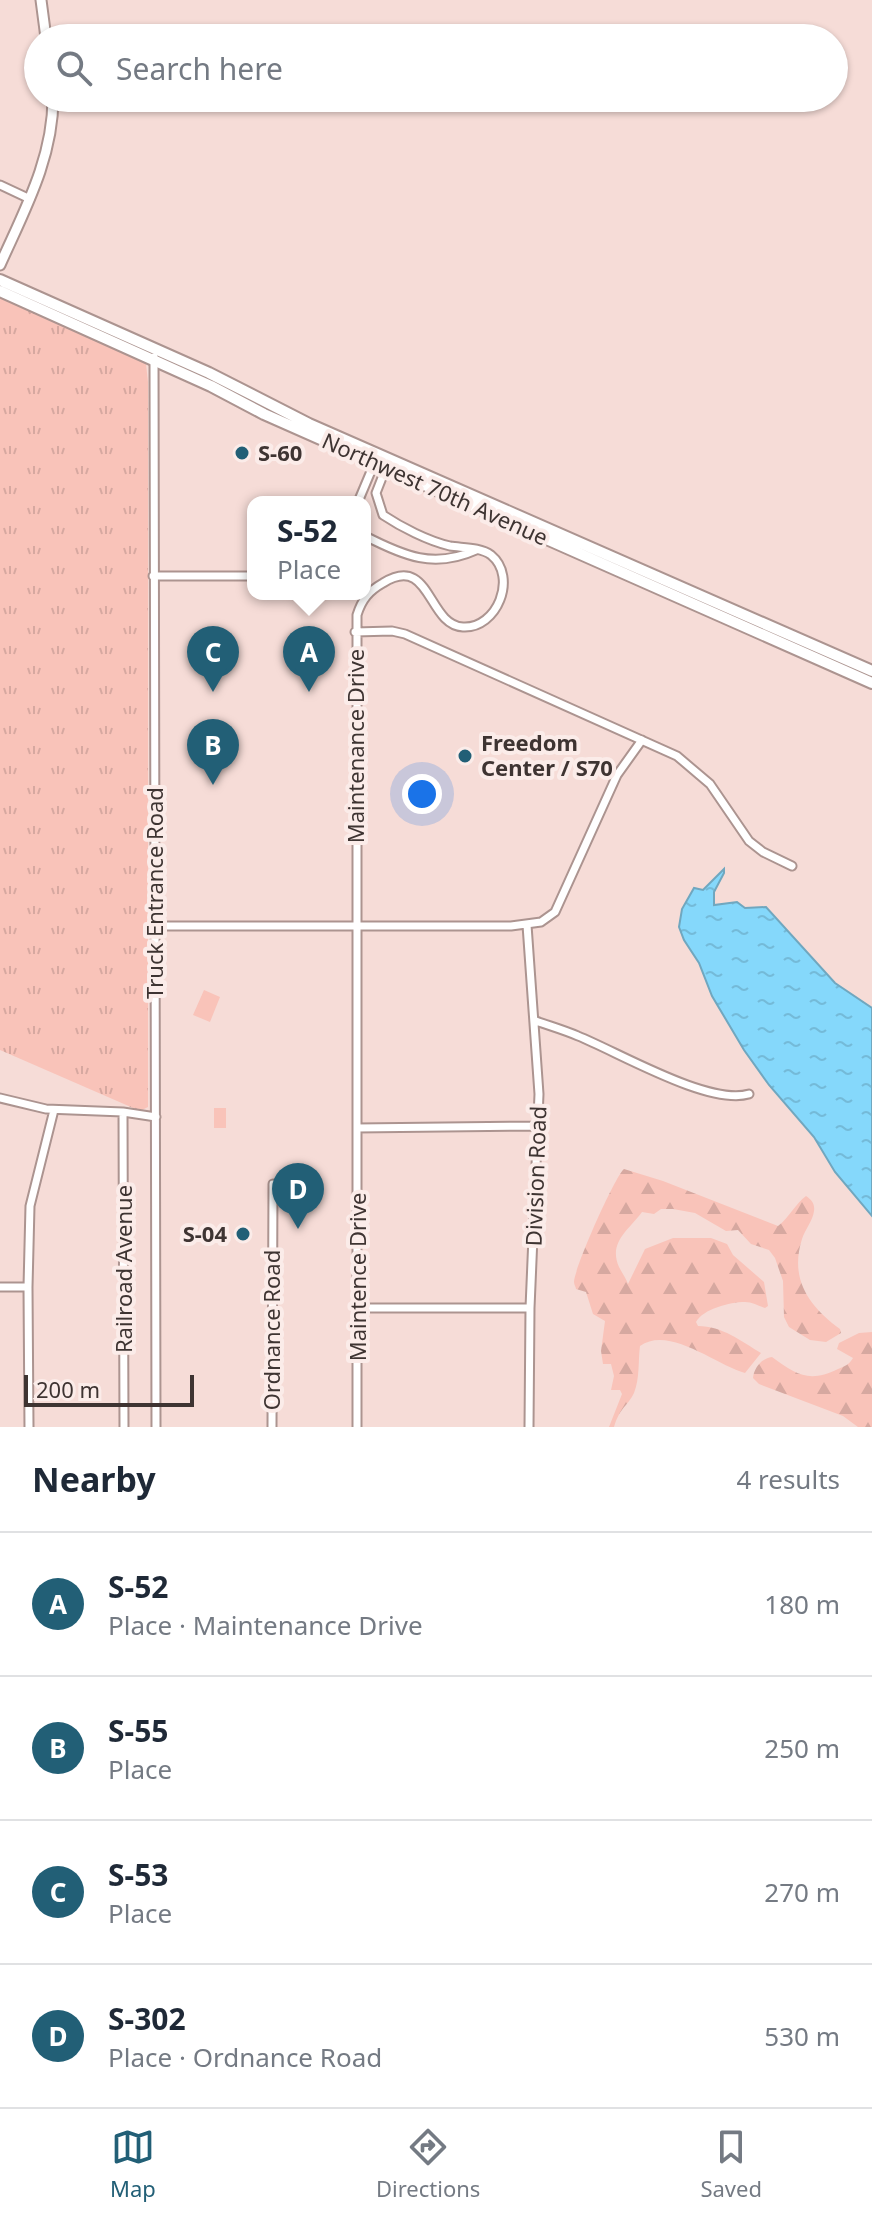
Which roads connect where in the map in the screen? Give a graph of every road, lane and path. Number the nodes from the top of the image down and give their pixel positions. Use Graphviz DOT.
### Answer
graph roads {
  1 [pos="41,0"];
  2 [pos="44,24"];
  3 [pos="52,112"];
  4 [pos="0,185"];
  5 [pos="30,199"];
  6 [pos="0,265"];
  7 [pos="0,280"];
  8 [pos="0,291"];
  9 [pos="155,355"];
  10 [pos="374,464"];
  11 [pos="387,464"];
  12 [pos="361,496"];
  13 [pos="371,539"];
  14 [pos="476,550"];
  15 [pos="153,576"];
  16 [pos="247,576"];
  17 [pos="371,591"];
  18 [pos="363,600"];
  19 [pos="355,632"];
  20 [pos="872,671"];
  21 [pos="872,683"];
  22 [pos="642,740"];
  23 [pos="792,866"];
  24 [pos="527,925"];
  25 [pos="155,926"];
  26 [pos="357,926"];
  27 [pos="536,1021"];
  28 [pos="749,1094"];
  29 [pos="0,1098"];
  30 [pos="54,1110"];
  31 [pos="123,1112"];
  32 [pos="156,1117"];
  33 [pos="536,1126"];
  34 [pos="357,1128"];
  35 [pos="273,1184"];
  36 [pos="0,1287"];
  37 [pos="28,1287"];
  38 [pos="358,1308"];
  39 [pos="530,1308"];
  40 [pos="29,1427"];
  41 [pos="124,1427"];
  42 [pos="156,1427"];
  43 [pos="272,1427"];
  44 [pos="357,1427"];
  45 [pos="529,1427"];
  1 -- 2 [label="street"];
  3 -- 5 [label="street"];
  4 -- 5 [label="street"];
  5 -- 6 [label="street"];
  7 -- 9 [label="main road, Northwest 70th Avenue"];
  8 -- 9 [label="main road, Northwest 70th Avenue"];
  9 -- 10 [label="main road, Northwest 70th Avenue"];
  9 -- 11 [label="main road, Northwest 70th Avenue"];
  9 -- 15 [label="street, Truck Entrance Road"];
  10 -- 11 [label="main road, Northwest 70th Avenue"];
  10 -- 12 [label="street"];
  11 -- 14 [label="street"];
  11 -- 20 [label="main road, Northwest 70th Avenue"];
  11 -- 21 [label="main road, Northwest 70th Avenue"];
  13 -- 14 [label="street"];
  14 -- 17 [label="street, Maintenance Drive"];
  15 -- 16 [label="street"];
  15 -- 25 [label="street, Truck Entrance Road"];
  18 -- 19 [label="street, Maintenance Drive"];
  19 -- 22 [label="street"];
  19 -- 26 [label="street, Maintenance Drive"];
  22 -- 23 [label="street"];
  22 -- 24 [label="street"];
  24 -- 26 [label="street"];
  24 -- 27 [label="street, Division Road"];
  25 -- 26 [label="street"];
  25 -- 32 [label="street, Truck Entrance Road"];
  26 -- 34 [label="street, Maintenance Drive"];
  27 -- 28 [label="street"];
  27 -- 33 [label="street, Division Road"];
  29 -- 30 [label="street"];
  30 -- 31 [label="street"];
  30 -- 37 [label="street"];
  31 -- 32 [label="street"];
  31 -- 41 [label="street, Railroad Avenue"];
  32 -- 42 [label="street, Truck Entrance Road"];
  33 -- 34 [label="street"];
  33 -- 39 [label="street, Division Road"];
  34 -- 38 [label="street, Maintence Drive"];
  35 -- 43 [label="street, Ordnance Road"];
  36 -- 37 [label="street"];
  37 -- 40 [label="street"];
  38 -- 39 [label="street"];
  38 -- 44 [label="street, Maintence Drive"];
  39 -- 45 [label="street, Division Road"];
}
